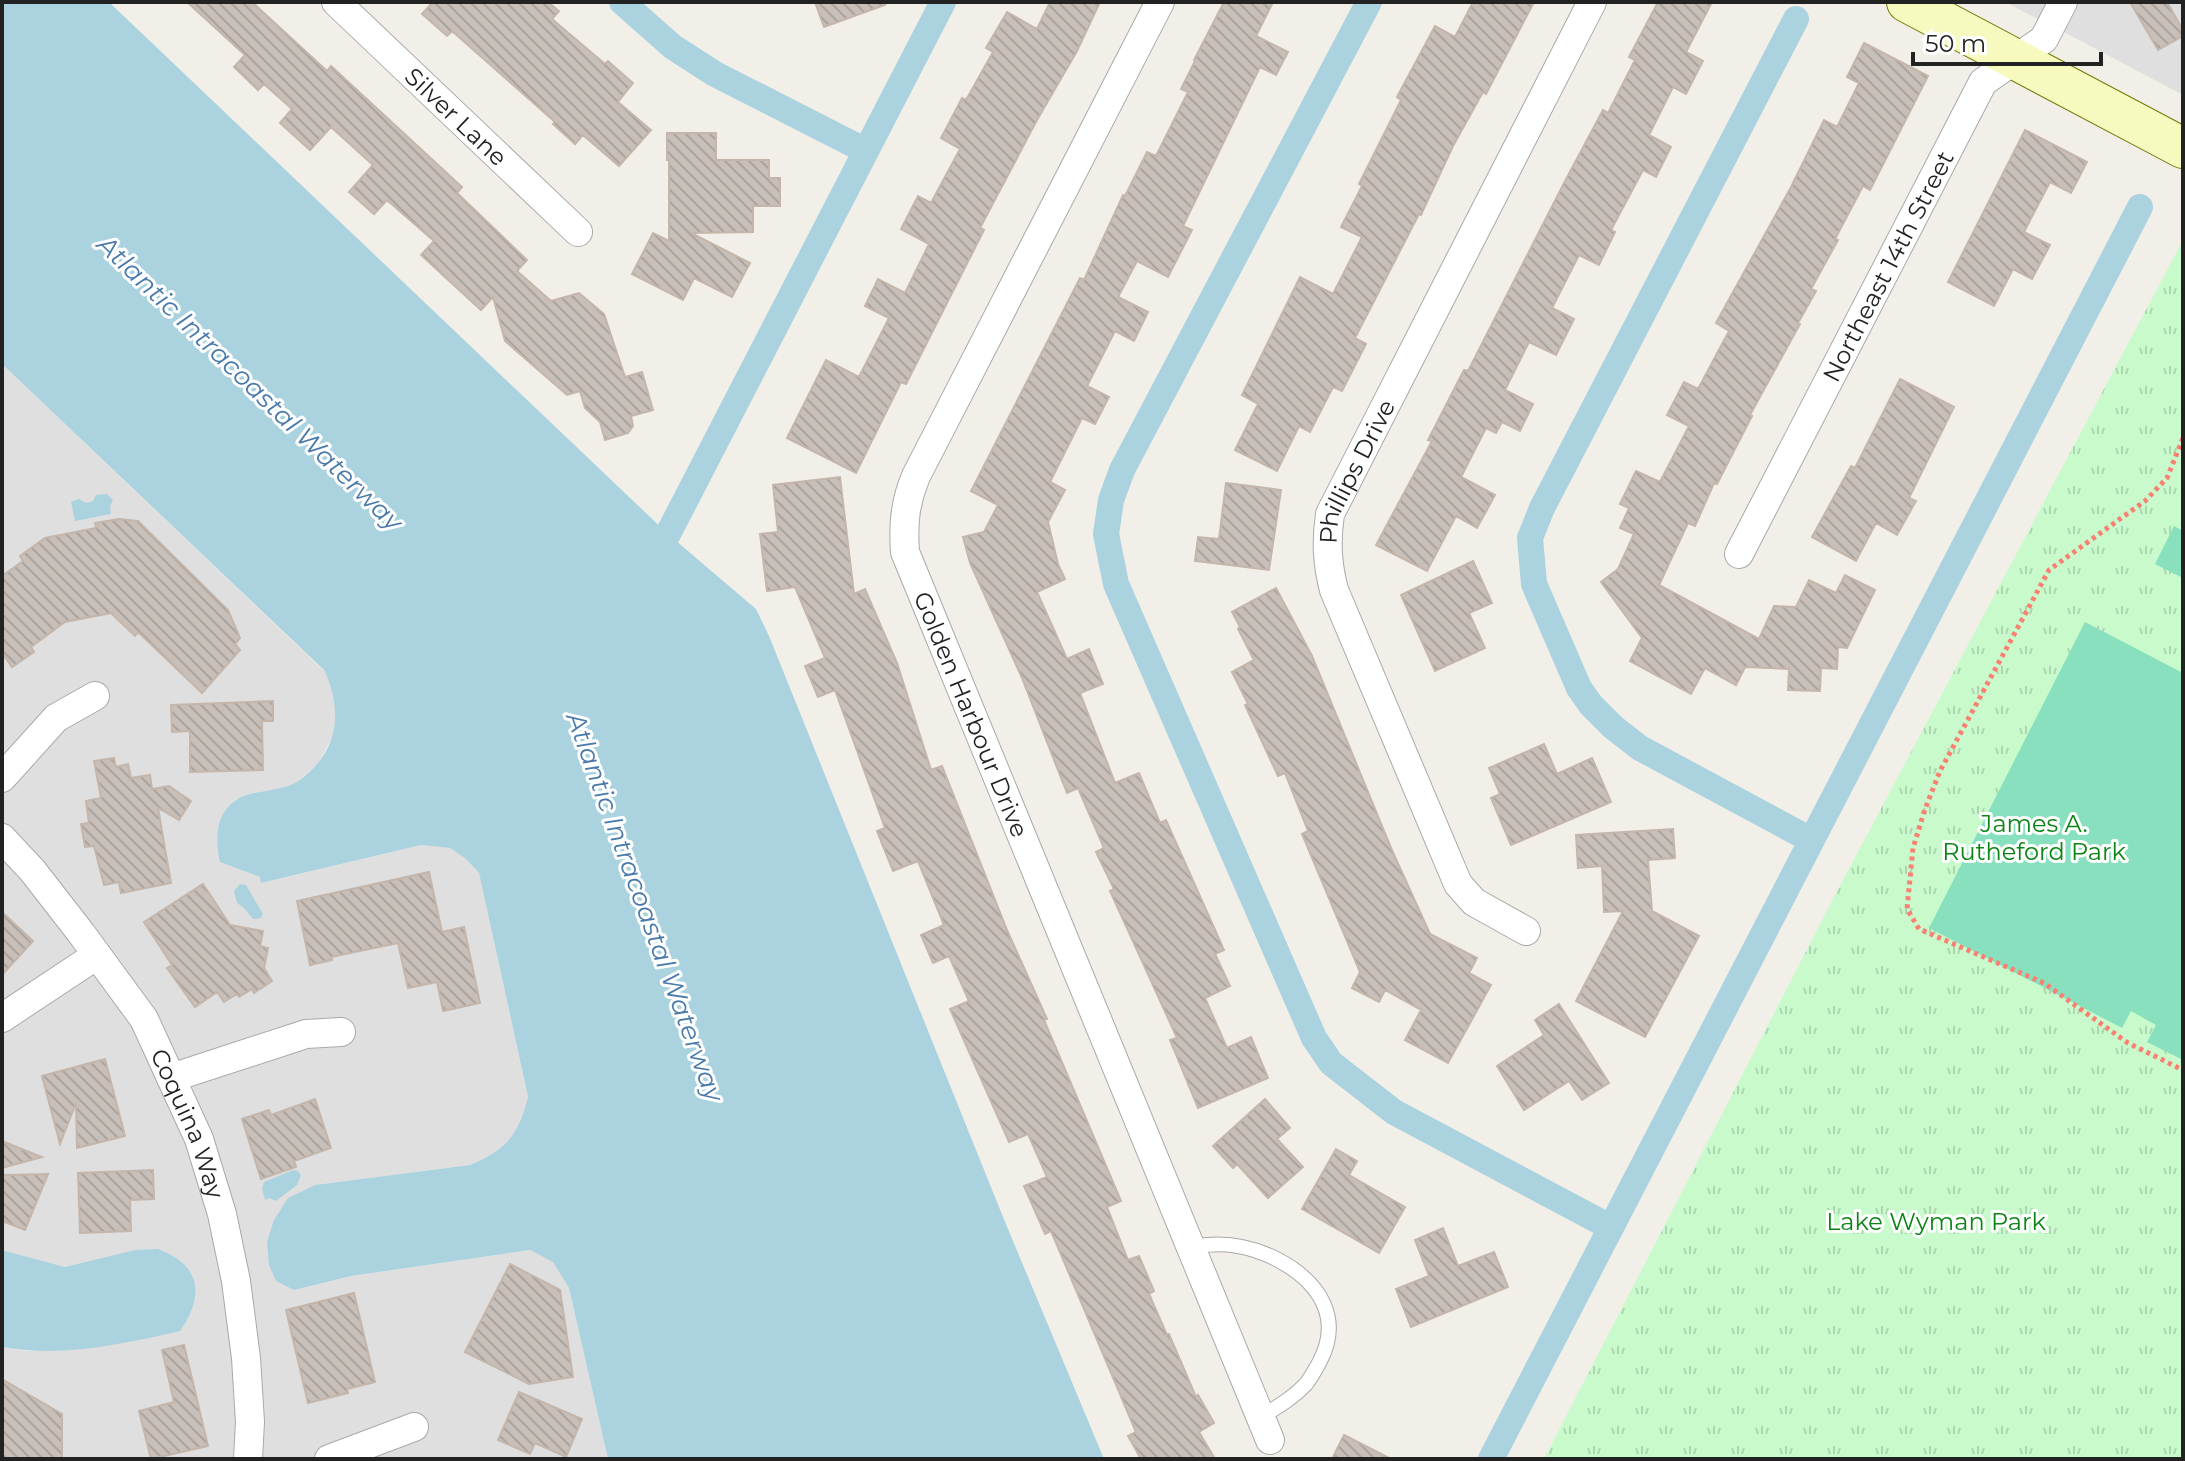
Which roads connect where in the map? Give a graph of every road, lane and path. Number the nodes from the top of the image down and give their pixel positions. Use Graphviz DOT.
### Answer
graph roads {
  1 [pos="336,2"];
  2 [pos="1160,2"];
  3 [pos="1592,2"];
  4 [pos="1907,2"];
  5 [pos="2063,2"];
  6 [pos="2015,59"];
  7 [pos="2183,148"];
  8 [pos="578,232"];
  9 [pos="2183,438"];
  10 [pos="2182,446"];
  11 [pos="1739,554"];
  12 [pos="95,696"];
  13 [pos="2,778"];
  14 [pos="2,838"];
  15 [pos="1526,931"];
  16 [pos="97,955"];
  17 [pos="2,1018"];
  18 [pos="341,1032"];
  19 [pos="2183,1070"];
  20 [pos="171,1078"];
  21 [pos="1191,1247"];
  22 [pos="414,1427"];
  23 [pos="1266,1428"];
  24 [pos="248,1459"];
  25 [pos="329,1459"];
  1 -- 8 [label="street, Silver Lane"];
  2 -- 21 [label="street, Golden Harbour Drive"];
  3 -- 15 [label="street, Phillips Drive"];
  4 -- 6 [label="street"];
  5 -- 6 [label="street, Northeast 14th Street"];
  6 -- 7 [label="street"];
  6 -- 11 [label="street, Northeast 14th Street"];
  9 -- 10 [label="path"];
  10 -- 19 [label="path"];
  12 -- 13 [label="street"];
  14 -- 16 [label="street, Coquina Way"];
  16 -- 17 [label="street"];
  16 -- 20 [label="street, Coquina Way"];
  18 -- 20 [label="street"];
  20 -- 24 [label="street, Coquina Way"];
  21 -- 23 [label="street, Golden Harbour Drive"];
  21 -- 23 [label="lane"];
  22 -- 25 [label="street"];
}
